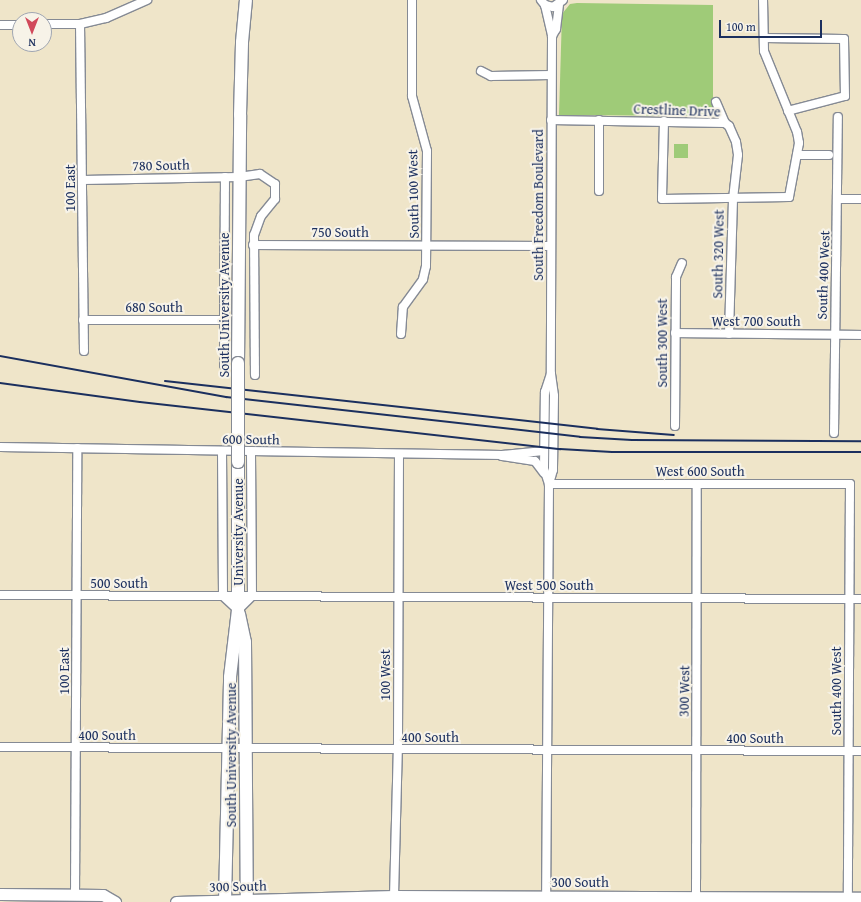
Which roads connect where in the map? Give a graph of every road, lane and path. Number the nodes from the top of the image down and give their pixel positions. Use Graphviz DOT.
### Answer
graph roads {
  1 [pos="147,0"];
  2 [pos="246,0"];
  3 [pos="412,0"];
  4 [pos="532,0"];
  5 [pos="763,0"];
  6 [pos="543,2"];
  7 [pos="563,2"];
  8 [pos="52,24"];
  9 [pos="80,24"];
  10 [pos="0,25"];
  11 [pos="12,25"];
  12 [pos="552,36"];
  13 [pos="764,38"];
  14 [pos="481,71"];
  15 [pos="552,75"];
  16 [pos="716,102"];
  17 [pos="788,111"];
  18 [pos="838,117"];
  19 [pos="551,120"];
  20 [pos="599,120"];
  21 [pos="664,121"];
  22 [pos="725,123"];
  23 [pos="797,155"];
  24 [pos="829,155"];
  25 [pos="225,177"];
  26 [pos="239,177"];
  27 [pos="83,180"];
  28 [pos="599,191"];
  29 [pos="733,199"];
  30 [pos="838,199"];
  31 [pos="861,199"];
  32 [pos="253,245"];
  33 [pos="427,246"];
  34 [pos="551,246"];
  35 [pos="682,263"];
  36 [pos="83,320"];
  37 [pos="224,320"];
  38 [pos="675,333"];
  39 [pos="401,334"];
  40 [pos="730,334"];
  41 [pos="834,334"];
  42 [pos="861,335"];
  43 [pos="84,351"];
  44 [pos="224,365"];
  45 [pos="551,374"];
  46 [pos="255,375"];
  47 [pos="675,426"];
  48 [pos="834,433"];
  49 [pos="0,447"];
  50 [pos="77,448"];
  51 [pos="222,451"];
  52 [pos="544,451"];
  53 [pos="251,452"];
  54 [pos="399,454"];
  55 [pos="502,455"];
  56 [pos="544,473"];
  57 [pos="549,484"];
  58 [pos="697,484"];
  59 [pos="850,484"];
  60 [pos="0,595"];
  61 [pos="77,596"];
  62 [pos="223,596"];
  63 [pos="238,596"];
  64 [pos="252,596"];
  65 [pos="398,597"];
  66 [pos="548,598"];
  67 [pos="698,598"];
  68 [pos="850,599"];
  69 [pos="861,599"];
  70 [pos="238,610"];
  71 [pos="0,747"];
  72 [pos="76,747"];
  73 [pos="229,748"];
  74 [pos="246,748"];
  75 [pos="398,750"];
  76 [pos="547,750"];
  77 [pos="697,750"];
  78 [pos="849,751"];
  79 [pos="861,751"];
  80 [pos="0,894"];
  81 [pos="76,895"];
  82 [pos="394,896"];
  83 [pos="696,897"];
  84 [pos="848,898"];
  85 [pos="861,898"];
  86 [pos="546,899"];
  87 [pos="299,900"];
  88 [pos="226,901"];
  89 [pos="248,901"];
  90 [pos="115,902"];
  91 [pos="176,902"];
  92 [pos="334,902"];
  1 -- 9 [label="street"];
  2 -- 26 [label="highway, South University Avenue"];
  3 -- 33 [label="street, South 100 West"];
  4 -- 6 [label="street"];
  5 -- 13 [label="street"];
  6 -- 7 [label="street"];
  6 -- 12 [label="street, South Freedom Boulevard"];
  7 -- 12 [label="street, South Freedom Boulevard"];
  8 -- 9 [label="street"];
  9 -- 27 [label="street, 100 East"];
  10 -- 11 [label="street"];
  12 -- 15 [label="street, South Freedom Boulevard"];
  13 -- 17 [label="street"];
  13 -- 17 [label="street"];
  14 -- 15 [label="street"];
  15 -- 19 [label="street, South Freedom Boulevard"];
  16 -- 22 [label="street"];
  17 -- 23 [label="street"];
  18 -- 30 [label="street, South 400 West"];
  19 -- 20 [label="street, Crestline Drive"];
  19 -- 34 [label="street, South Freedom Boulevard"];
  20 -- 21 [label="street, Crestline Drive"];
  20 -- 28 [label="street"];
  21 -- 22 [label="street, Crestline Drive"];
  21 -- 29 [label="street"];
  22 -- 29 [label="street, Crestline Drive"];
  23 -- 24 [label="street"];
  23 -- 29 [label="street"];
  25 -- 26 [label="street, 780 South"];
  25 -- 27 [label="street, 780 South"];
  25 -- 37 [label="street"];
  26 -- 32 [label="street"];
  26 -- 63 [label="highway, South University Avenue, bridge"];
  27 -- 36 [label="street, 100 East"];
  29 -- 40 [label="street, South 320 West"];
  30 -- 31 [label="street"];
  30 -- 41 [label="street, South 400 West"];
  32 -- 33 [label="street, 750 South"];
  32 -- 46 [label="street"];
  33 -- 34 [label="street, 750 South"];
  33 -- 39 [label="street, South 100 West"];
  34 -- 45 [label="street, South Freedom Boulevard"];
  35 -- 38 [label="street, South 300 West"];
  36 -- 37 [label="street, 680 South"];
  36 -- 43 [label="street, 100 East"];
  37 -- 44 [label="street"];
  38 -- 40 [label="street, West 700 South"];
  38 -- 47 [label="street, South 300 West"];
  40 -- 41 [label="street, West 700 South"];
  41 -- 42 [label="street, West 700 South"];
  41 -- 48 [label="street, South 400 West"];
  45 -- 52 [label="street, South Freedom Boulevard"];
  45 -- 57 [label="street, South Freedom Boulevard"];
  49 -- 50 [label="street, 600 South"];
  50 -- 51 [label="street, 600 South"];
  50 -- 61 [label="street, 100 East"];
  51 -- 53 [label="street, 600 South"];
  51 -- 62 [label="street, University Avenue"];
  52 -- 55 [label="street"];
  52 -- 56 [label="street, South Freedom Boulevard"];
  53 -- 54 [label="street, 600 South"];
  53 -- 64 [label="street, University Avenue"];
  54 -- 55 [label="street, 600 South"];
  54 -- 65 [label="street, 100 West"];
  55 -- 56 [label="street"];
  56 -- 57 [label="street, South Freedom Boulevard"];
  57 -- 58 [label="street, West 600 South"];
  57 -- 66 [label="street"];
  58 -- 59 [label="street, West 600 South"];
  58 -- 67 [label="street, 300 West"];
  59 -- 68 [label="street, South 400 West"];
  60 -- 61 [label="street, 500 South"];
  61 -- 62 [label="street, 500 South"];
  61 -- 72 [label="street, 100 East"];
  62 -- 63 [label="street, 500 South"];
  62 -- 70 [label="street, University Avenue"];
  63 -- 64 [label="street, West 500 South"];
  63 -- 70 [label="highway, South University Avenue"];
  64 -- 65 [label="street, West 500 South"];
  64 -- 70 [label="street, University Avenue"];
  65 -- 66 [label="street, West 500 South"];
  65 -- 75 [label="street, 100 West"];
  66 -- 67 [label="street, West 500 South"];
  66 -- 76 [label="street"];
  67 -- 68 [label="street, West 500 South"];
  67 -- 77 [label="street, 300 West"];
  68 -- 69 [label="street, West 500 South"];
  68 -- 78 [label="street, South 400 West"];
  70 -- 73 [label="highway, South University Avenue"];
  70 -- 74 [label="highway, South University Avenue"];
  71 -- 72 [label="street, 400 South"];
  72 -- 73 [label="street, 400 South"];
  72 -- 81 [label="street, 100 East"];
  73 -- 74 [label="street, 400 South"];
  73 -- 88 [label="highway, South University Avenue"];
  74 -- 75 [label="street, 400 South"];
  74 -- 89 [label="highway, South University Avenue"];
  75 -- 76 [label="street, 400 South"];
  75 -- 82 [label="street, 100 West"];
  76 -- 77 [label="street, 400 South"];
  76 -- 86 [label="street"];
  77 -- 78 [label="street, 400 South"];
  77 -- 83 [label="street, 300 West"];
  78 -- 79 [label="street, 400 South"];
  78 -- 84 [label="street, South 400 West"];
  80 -- 81 [label="main road"];
  81 -- 90 [label="main road"];
  82 -- 86 [label="main road, 300 South"];
  82 -- 87 [label="main road, 300 South"];
  83 -- 84 [label="main road, 300 South"];
  83 -- 86 [label="main road, 300 South"];
  84 -- 85 [label="main road, 300 South"];
  87 -- 89 [label="main road, 300 South"];
  87 -- 92 [label="main road, 300 South"];
  88 -- 89 [label="main road, 300 South"];
  88 -- 91 [label="main road, 300 South"];
}
